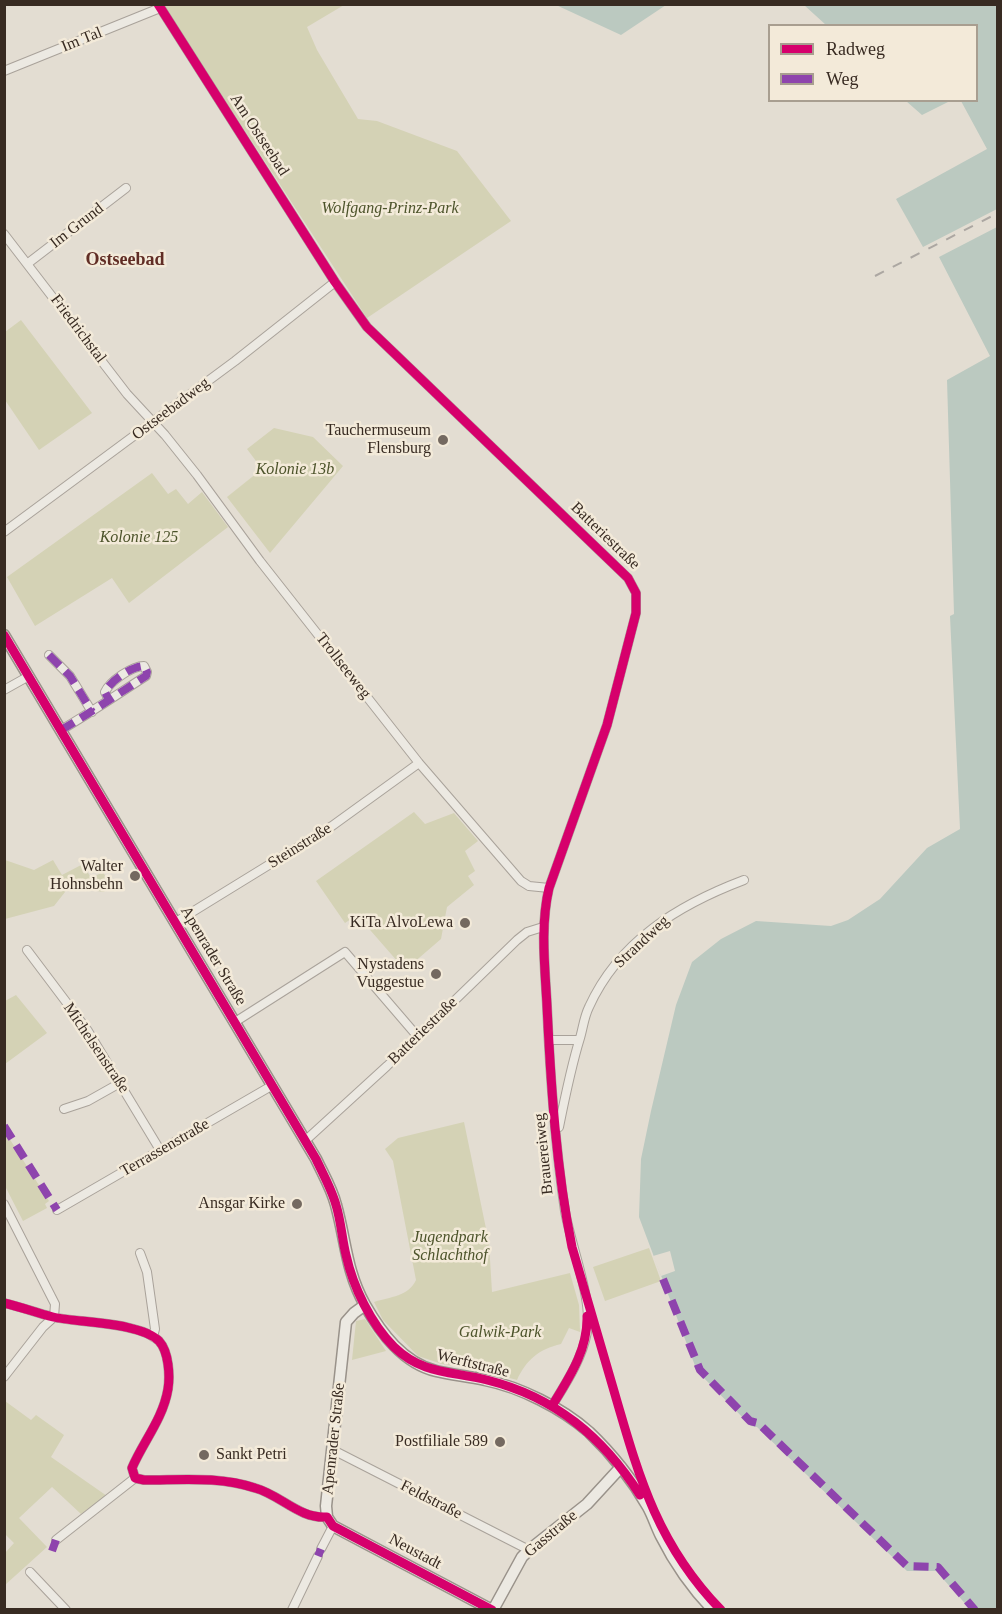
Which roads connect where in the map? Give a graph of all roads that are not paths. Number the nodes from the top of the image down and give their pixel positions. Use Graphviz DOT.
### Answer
graph roads {
  1 [pos="159,6"];
  2 [pos="4,71"];
  3 [pos="126,188"];
  4 [pos="4,234"];
  5 [pos="27,264"];
  6 [pos="335,282"];
  7 [pos="152,423"];
  8 [pos="4,532"];
  9 [pos="4,634"];
  10 [pos="50,655"];
  11 [pos="29,676"];
  12 [pos="4,690"];
  13 [pos="110,700"];
  14 [pos="92,712"];
  15 [pos="61,730"];
  16 [pos="419,763"];
  17 [pos="744,880"];
  18 [pos="549,888"];
  19 [pos="176,922"];
  20 [pos="543,927"];
  21 [pos="27,950"];
  22 [pos="236,1022"];
  23 [pos="418,1037"];
  24 [pos="549,1040"];
  25 [pos="579,1040"];
  26 [pos="120,1083"];
  27 [pos="273,1085"];
  28 [pos="64,1109"];
  29 [pos="556,1138"];
  30 [pos="306,1140"];
  31 [pos="160,1150"];
  32 [pos="4,1204"];
  33 [pos="57,1210"];
  34 [pos="140,1253"];
  35 [pos="4,1303"];
  36 [pos="365,1305"];
  37 [pos="54,1317"];
  38 [pos="153,1337"];
  39 [pos="4,1377"];
  40 [pos="552,1406"];
  41 [pos="333,1450"];
  42 [pos="621,1467"];
  43 [pos="135,1478"];
  44 [pos="330,1521"];
  45 [pos="56,1540"];
  46 [pos="528,1550"];
  47 [pos="30,1572"];
  48 [pos="66,1610"];
  49 [pos="292,1610"];
  50 [pos="493,1610"];
  51 [pos="713,1610"];
  1 -- 2 [label="street, Im Tal"];
  1 -- 6 [label="street, Am Ostseebad"];
  3 -- 5 [label="street, Im Grund"];
  4 -- 5 [label="street, Friedrichstal"];
  5 -- 7 [label="street, Friedrichstal"];
  6 -- 7 [label="street, Ostseebadweg"];
  6 -- 18 [label="street, Batteriestraße"];
  7 -- 8 [label="street, Ostseebadweg"];
  7 -- 16 [label="street, Trollseeweg"];
  9 -- 11 [label="main road, Apenrader Straße"];
  10 -- 14 [label="street"];
  11 -- 12 [label="street"];
  11 -- 15 [label="main road, Apenrader Straße"];
  13 -- 13 [label="street"];
  13 -- 14 [label="street"];
  14 -- 15 [label="street"];
  15 -- 19 [label="main road, Apenrader Straße"];
  16 -- 18 [label="street, Trollseeweg"];
  16 -- 19 [label="street, Steinstraße"];
  17 -- 25 [label="street, Strandweg"];
  18 -- 20 [label="street, Brauereiweg"];
  19 -- 22 [label="main road, Apenrader Straße"];
  20 -- 23 [label="street, Batteriestraße"];
  20 -- 24 [label="street, Brauereiweg"];
  21 -- 26 [label="street, Michelsenstraße"];
  22 -- 23 [label="street"];
  22 -- 27 [label="main road, Apenrader Straße"];
  23 -- 30 [label="street, Batteriestraße"];
  24 -- 25 [label="street"];
  24 -- 29 [label="street, Brauereiweg"];
  25 -- 29 [label="street, Strandweg"];
  26 -- 28 [label="street"];
  26 -- 31 [label="street, Michelsenstraße"];
  27 -- 30 [label="main road, Apenrader Straße"];
  27 -- 31 [label="street, Terrassenstraße"];
  29 -- 40 [label="street, Brauereiweg"];
  30 -- 36 [label="main road, Apenrader Straße"];
  31 -- 33 [label="street, Terrassenstraße"];
  32 -- 37 [label="street"];
  34 -- 38 [label="street"];
  35 -- 37 [label="street"];
  36 -- 40 [label="main road, Werftstraße"];
  36 -- 41 [label="main road, Apenrader Straße"];
  37 -- 38 [label="street"];
  37 -- 39 [label="street"];
  38 -- 43 [label="street"];
  40 -- 42 [label="main road, Werftstraße"];
  41 -- 44 [label="main road, Apenrader Straße"];
  41 -- 46 [label="street, Feldstraße"];
  42 -- 46 [label="main road, Gasstraße"];
  42 -- 51 [label="main road, Werftstraße"];
  43 -- 44 [label="street"];
  43 -- 45 [label="street"];
  44 -- 49 [label="street"];
  44 -- 50 [label="main road, Neustadt"];
  46 -- 50 [label="main road, Gasstraße"];
  47 -- 48 [label="street"];
}
